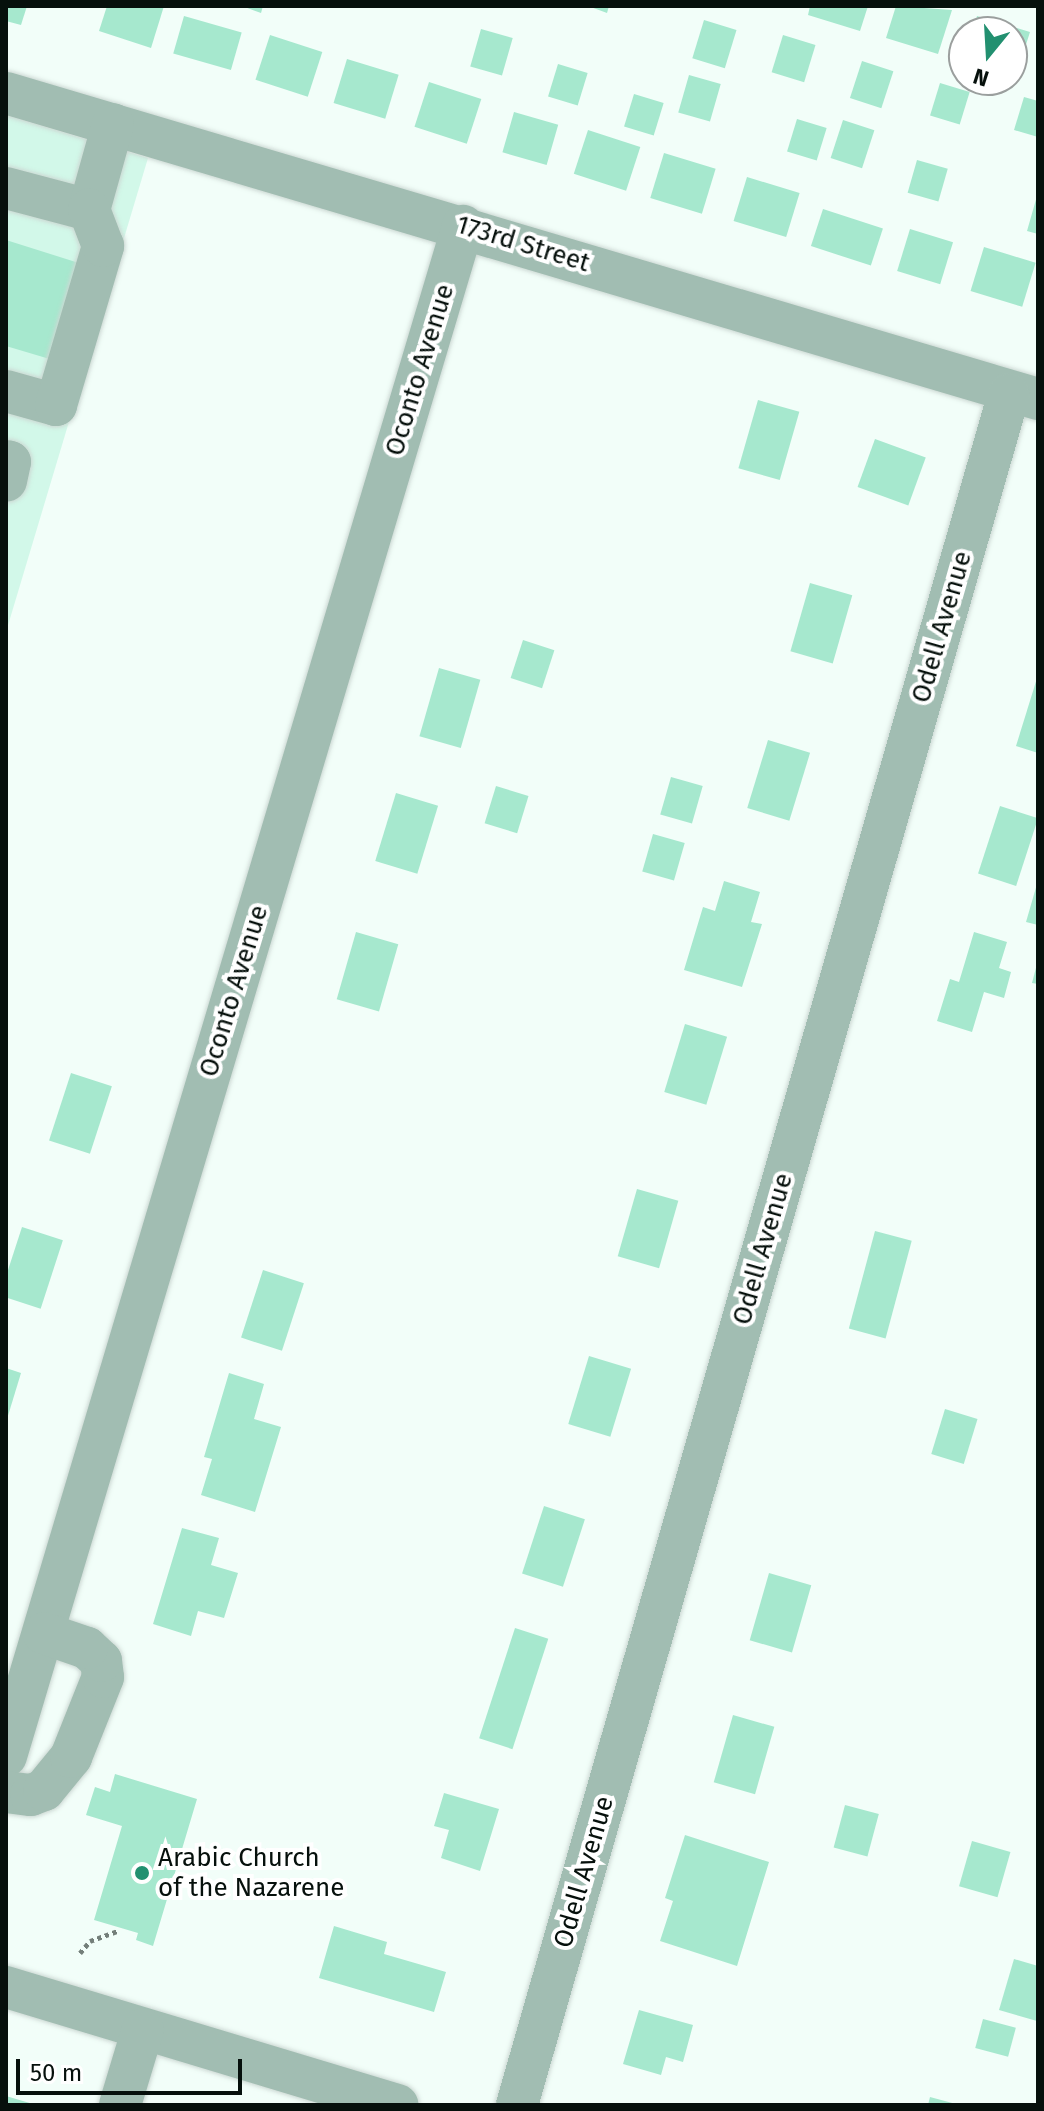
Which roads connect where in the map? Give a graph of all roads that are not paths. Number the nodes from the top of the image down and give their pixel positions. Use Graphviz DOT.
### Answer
graph roads {
  1 [pos="6,93"];
  2 [pos="113,124"];
  3 [pos="6,188"];
  4 [pos="89,210"];
  5 [pos="463,226"];
  6 [pos="6,391"];
  7 [pos="1024,397"];
  8 [pos="6,461"];
  9 [pos="6,481"];
  10 [pos="43,1633"];
  11 [pos="6,1756"];
  12 [pos="6,1792"];
  13 [pos="6,1987"];
  14 [pos="143,2029"];
  15 [pos="120,2105"];
  16 [pos="398,2105"];
  17 [pos="517,2105"];
  1 -- 2 [label="street, 173rd Street"];
  2 -- 4 [label="street"];
  2 -- 5 [label="street, 173rd Street"];
  3 -- 4 [label="street"];
  4 -- 6 [label="street"];
  5 -- 7 [label="street, 173rd Street"];
  5 -- 10 [label="street, Oconto Avenue"];
  7 -- 17 [label="street, Odell Avenue"];
  8 -- 9 [label="street"];
  10 -- 11 [label="street, Oconto Avenue"];
  10 -- 12 [label="street"];
  13 -- 14 [label="street"];
  14 -- 15 [label="street"];
  14 -- 16 [label="street"];
}
